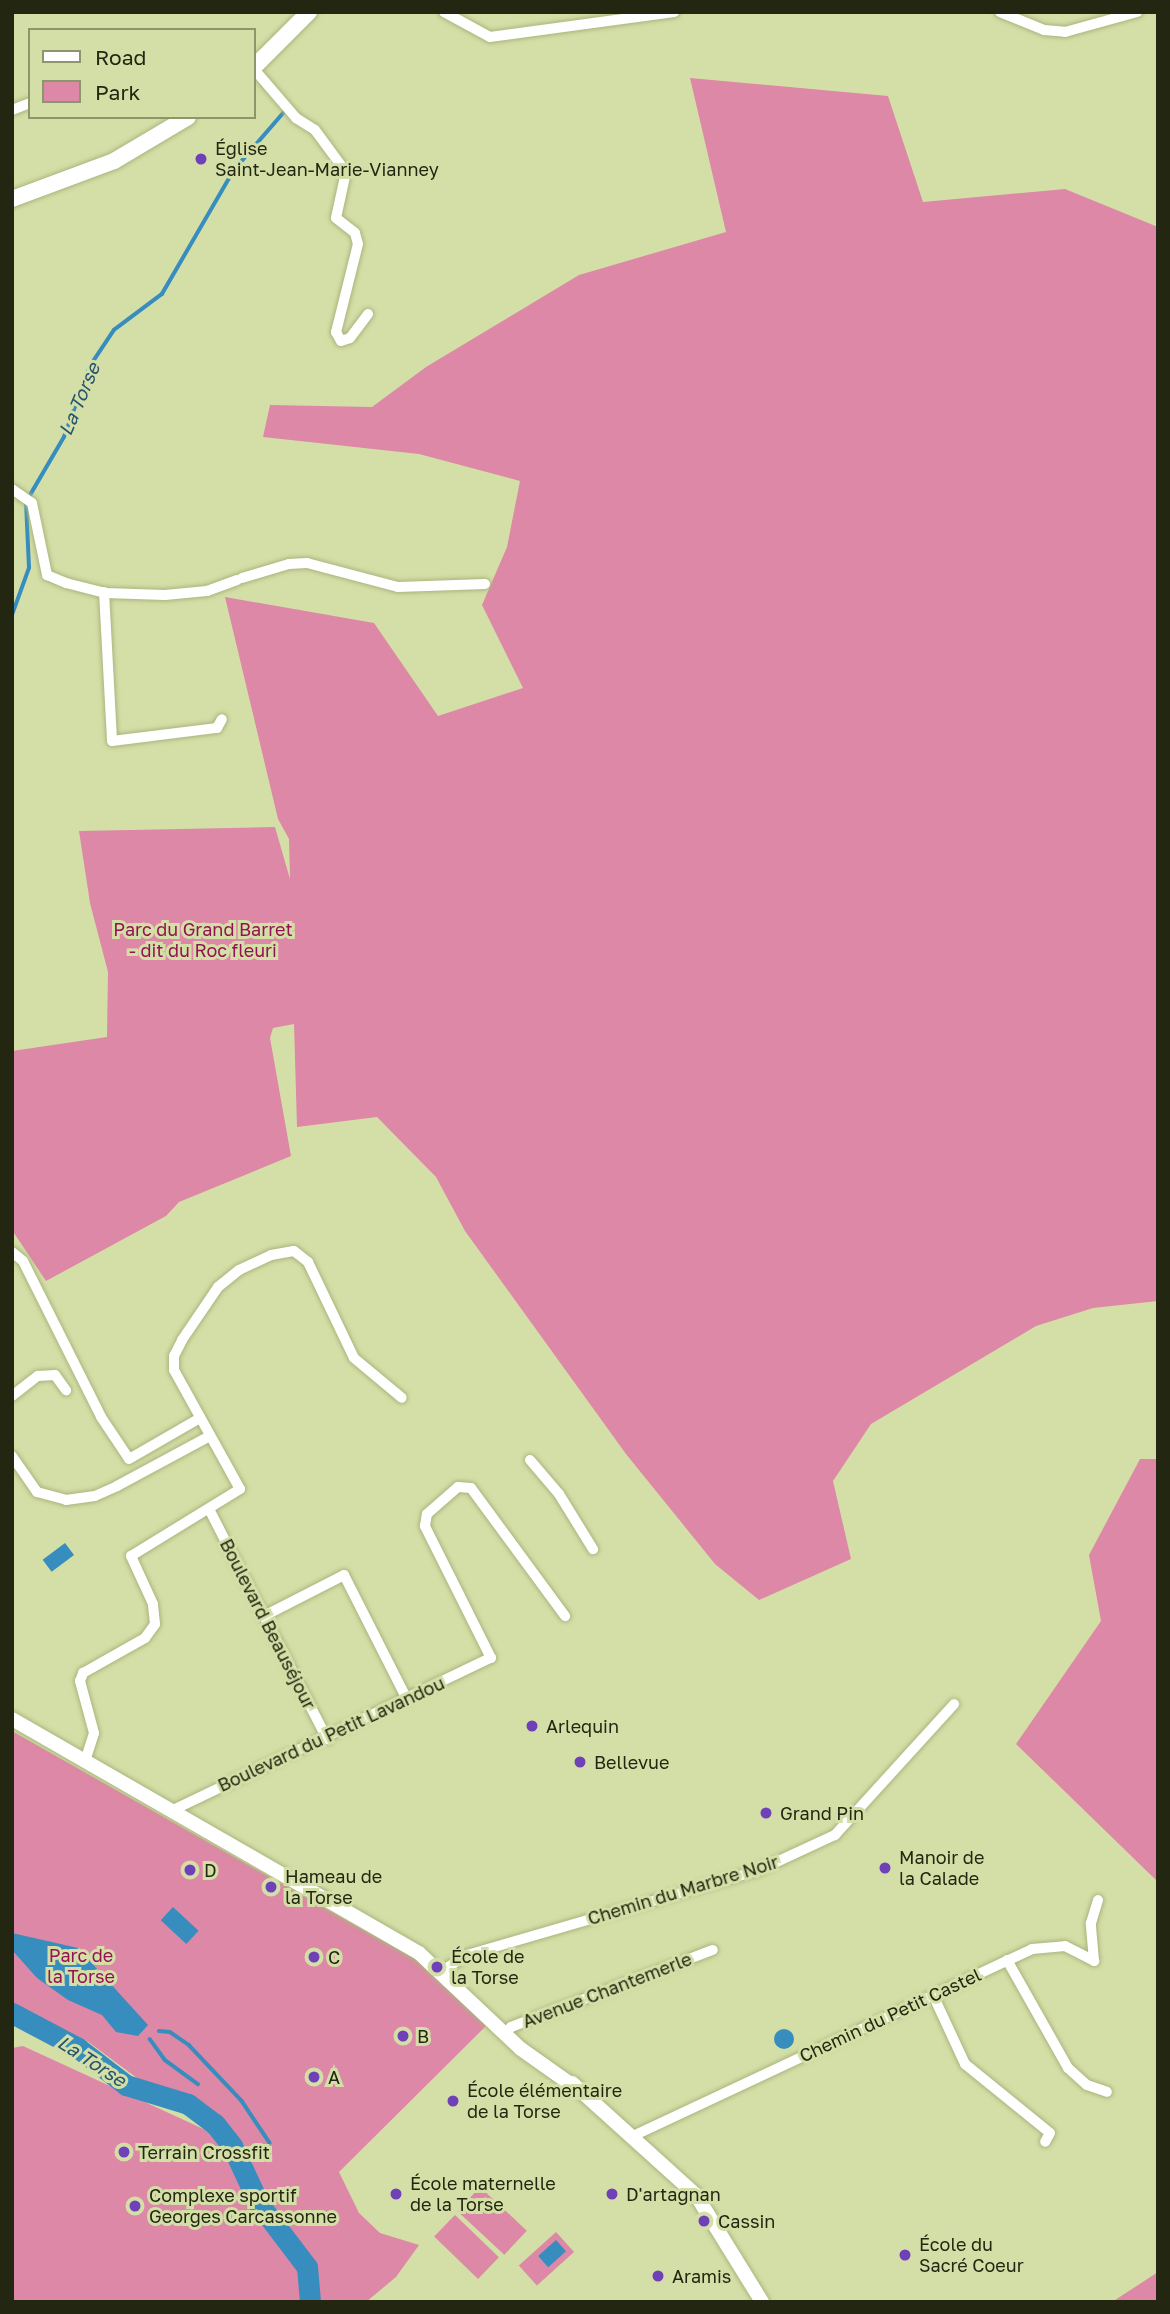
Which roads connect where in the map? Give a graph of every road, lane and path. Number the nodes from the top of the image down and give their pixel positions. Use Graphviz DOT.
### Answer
graph roads {
  1 [pos="310,12"];
  2 [pos="444,12"];
  3 [pos="674,12"];
  4 [pos="1000,12"];
  5 [pos="1138,12"];
  6 [pos="256,66"];
  7 [pos="256,70"];
  8 [pos="185,119"];
  9 [pos="12,199"];
  10 [pos="368,314"];
  11 [pos="12,489"];
  12 [pos="485,584"];
  13 [pos="104,592"];
  14 [pos="222,719"];
  15 [pos="12,1252"];
  16 [pos="66,1390"];
  17 [pos="12,1396"];
  18 [pos="402,1398"];
  19 [pos="200,1418"];
  20 [pos="210,1436"];
  21 [pos="12,1456"];
  22 [pos="530,1460"];
  23 [pos="209,1509"];
  24 [pos="593,1549"];
  25 [pos="264,1616"];
  26 [pos="565,1616"];
  27 [pos="407,1699"];
  28 [pos="954,1704"];
  29 [pos="12,1719"];
  30 [pos="327,1739"];
  31 [pos="85,1761"];
  32 [pos="171,1811"];
  33 [pos="1098,1900"];
  34 [pos="713,1950"];
  35 [pos="1007,1960"];
  36 [pos="442,1971"];
  37 [pos="933,1995"];
  38 [pos="508,2031"];
  39 [pos="1107,2092"];
  40 [pos="633,2136"];
  41 [pos="1045,2143"];
  42 [pos="759,2299"];
  1 -- 6 [label="main road"];
  2 -- 3 [label="street"];
  4 -- 5 [label="street"];
  7 -- 10 [label="street"];
  8 -- 9 [label="main road"];
  11 -- 13 [label="street"];
  12 -- 13 [label="street"];
  13 -- 14 [label="street"];
  15 -- 19 [label="street"];
  16 -- 17 [label="street"];
  18 -- 19 [label="street"];
  19 -- 20 [label="street"];
  20 -- 21 [label="street"];
  20 -- 23 [label="street"];
  22 -- 24 [label="street"];
  23 -- 25 [label="street, Boulevard Beauséjour"];
  23 -- 31 [label="street"];
  25 -- 27 [label="street"];
  25 -- 30 [label="street, Boulevard Beauséjour"];
  26 -- 27 [label="street, Boulevard du Petit Lavandou"];
  27 -- 30 [label="street, Boulevard du Petit Lavandou"];
  28 -- 36 [label="street, Chemin du Marbre Noir"];
  29 -- 31 [label="street"];
  30 -- 32 [label="street, Boulevard du Petit Lavandou"];
  31 -- 32 [label="street"];
  32 -- 36 [label="street"];
  33 -- 35 [label="street, Chemin du Petit Castel"];
  34 -- 38 [label="street, Avenue Chantemerle"];
  35 -- 37 [label="street, Chemin du Petit Castel"];
  35 -- 39 [label="street"];
  36 -- 38 [label="street"];
  37 -- 40 [label="street, Chemin du Petit Castel"];
  37 -- 41 [label="street"];
  38 -- 40 [label="street"];
  40 -- 42 [label="street"];
}
